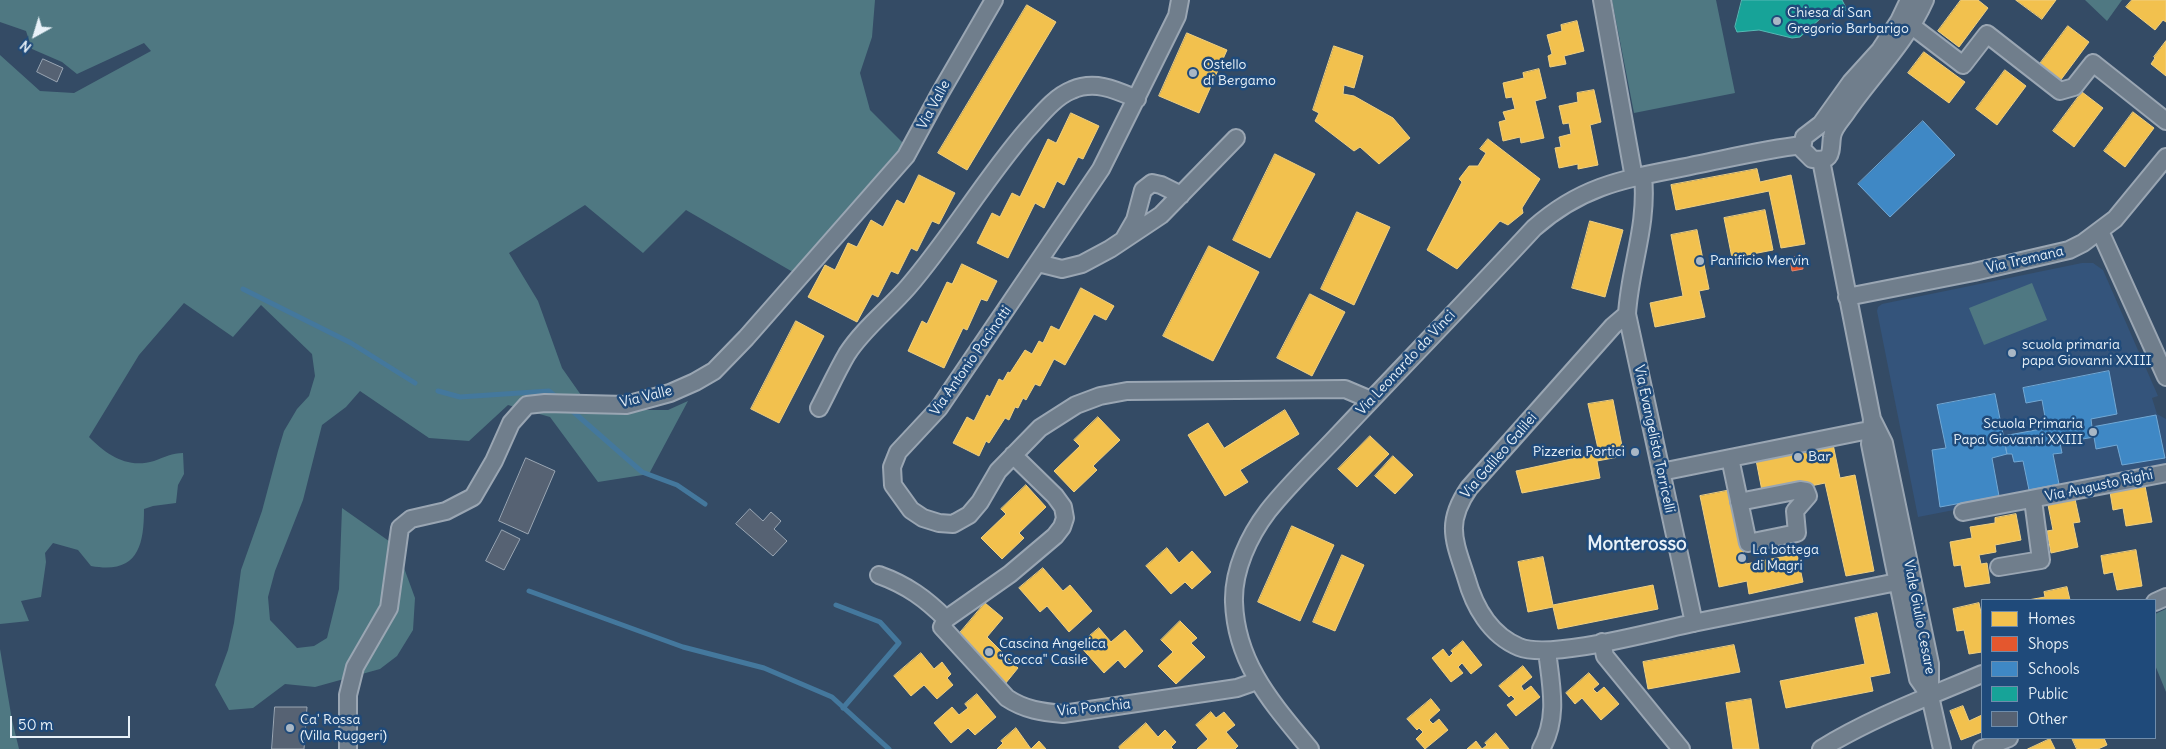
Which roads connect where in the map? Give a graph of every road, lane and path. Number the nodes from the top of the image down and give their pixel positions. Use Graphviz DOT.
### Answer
graph roads {
  1 [pos="994,0"];
  2 [pos="1180,0"];
  3 [pos="1602,0"];
  4 [pos="1909,0"];
  5 [pos="1925,0"];
  6 [pos="1912,26"];
  7 [pos="1137,99"];
  8 [pos="2166,121"];
  9 [pos="1816,129"];
  10 [pos="1236,138"];
  11 [pos="1832,138"];
  12 [pos="1802,144"];
  13 [pos="2166,157"];
  14 [pos="1820,160"];
  15 [pos="1639,177"];
  16 [pos="1181,195"];
  17 [pos="2100,231"];
  18 [pos="1123,241"];
  19 [pos="1038,263"];
  20 [pos="1847,297"];
  21 [pos="1627,314"];
  22 [pos="2165,373"];
  23 [pos="1371,400"];
  24 [pos="819,408"];
  25 [pos="1871,424"];
  26 [pos="1013,455"];
  27 [pos="1730,458"];
  28 [pos="1662,472"];
  29 [pos="2166,473"];
  30 [pos="2032,500"];
  31 [pos="1739,502"];
  32 [pos="1963,512"];
  33 [pos="1999,567"];
  34 [pos="880,575"];
  35 [pos="1905,580"];
  36 [pos="946,619"];
  37 [pos="1694,623"];
  38 [pos="1602,642"];
  39 [pos="1547,652"];
  40 [pos="1981,674"];
  41 [pos="1256,681"];
  42 [pos="1930,696"];
  43 [pos="2007,739"];
  44 [pos="348,749"];
  45 [pos="1310,749"];
  46 [pos="1541,749"];
  47 [pos="1681,749"];
  48 [pos="1820,749"];
  49 [pos="1942,749"];
  50 [pos="1982,749"];
  1 -- 44 [label="street, Via Valle"];
  2 -- 7 [label="street, Via Antonio Pacinotti"];
  3 -- 15 [label="street"];
  4 -- 9 [label="street"];
  5 -- 6 [label="street"];
  6 -- 8 [label="street"];
  6 -- 11 [label="street"];
  7 -- 19 [label="street, Via Antonio Pacinotti"];
  7 -- 24 [label="street"];
  9 -- 11 [label="street"];
  9 -- 12 [label="street"];
  10 -- 16 [label="street"];
  11 -- 14 [label="street"];
  12 -- 14 [label="street"];
  12 -- 15 [label="street, Via Leonardo da Vinci"];
  13 -- 17 [label="street, Via Tremana"];
  14 -- 20 [label="street, Viale Giulio Cesare"];
  15 -- 21 [label="street"];
  15 -- 23 [label="street, Via Leonardo da Vinci"];
  16 -- 18 [label="street"];
  16 -- 18 [label="street"];
  17 -- 20 [label="street, Via Tremana"];
  17 -- 22 [label="street"];
  18 -- 19 [label="street"];
  19 -- 26 [label="street, Via Antonio Pacinotti"];
  20 -- 25 [label="street, Viale Giulio Cesare"];
  21 -- 28 [label="street, Via Evangelista Torricelli"];
  21 -- 39 [label="street, Via Galileo Galilei"];
  23 -- 26 [label="street, Via Antonio Pacinotti"];
  23 -- 41 [label="street, Via Leonardo da Vinci"];
  25 -- 27 [label="street"];
  25 -- 35 [label="street, Viale Giulio Cesare"];
  26 -- 36 [label="street"];
  27 -- 28 [label="street"];
  27 -- 31 [label="street"];
  28 -- 37 [label="street, Via Evangelista Torricelli"];
  29 -- 30 [label="street, Via Augusto Righi"];
  30 -- 32 [label="street, Via Augusto Righi"];
  30 -- 33 [label="street, Via Augusto Righi"];
  31 -- 31 [label="street"];
  34 -- 36 [label="street"];
  35 -- 37 [label="street, Via Galileo Galilei"];
  35 -- 42 [label="street, Viale Giulio Cesare"];
  36 -- 41 [label="street, Via Ponchia"];
  37 -- 38 [label="street, Via Galileo Galilei"];
  38 -- 39 [label="street, Via Galileo Galilei"];
  38 -- 47 [label="street"];
  39 -- 46 [label="street"];
  40 -- 42 [label="street"];
  41 -- 45 [label="street, Via Leonardo da Vinci"];
  42 -- 48 [label="street"];
  42 -- 49 [label="street, Viale Giulio Cesare"];
  43 -- 50 [label="street"];
}
